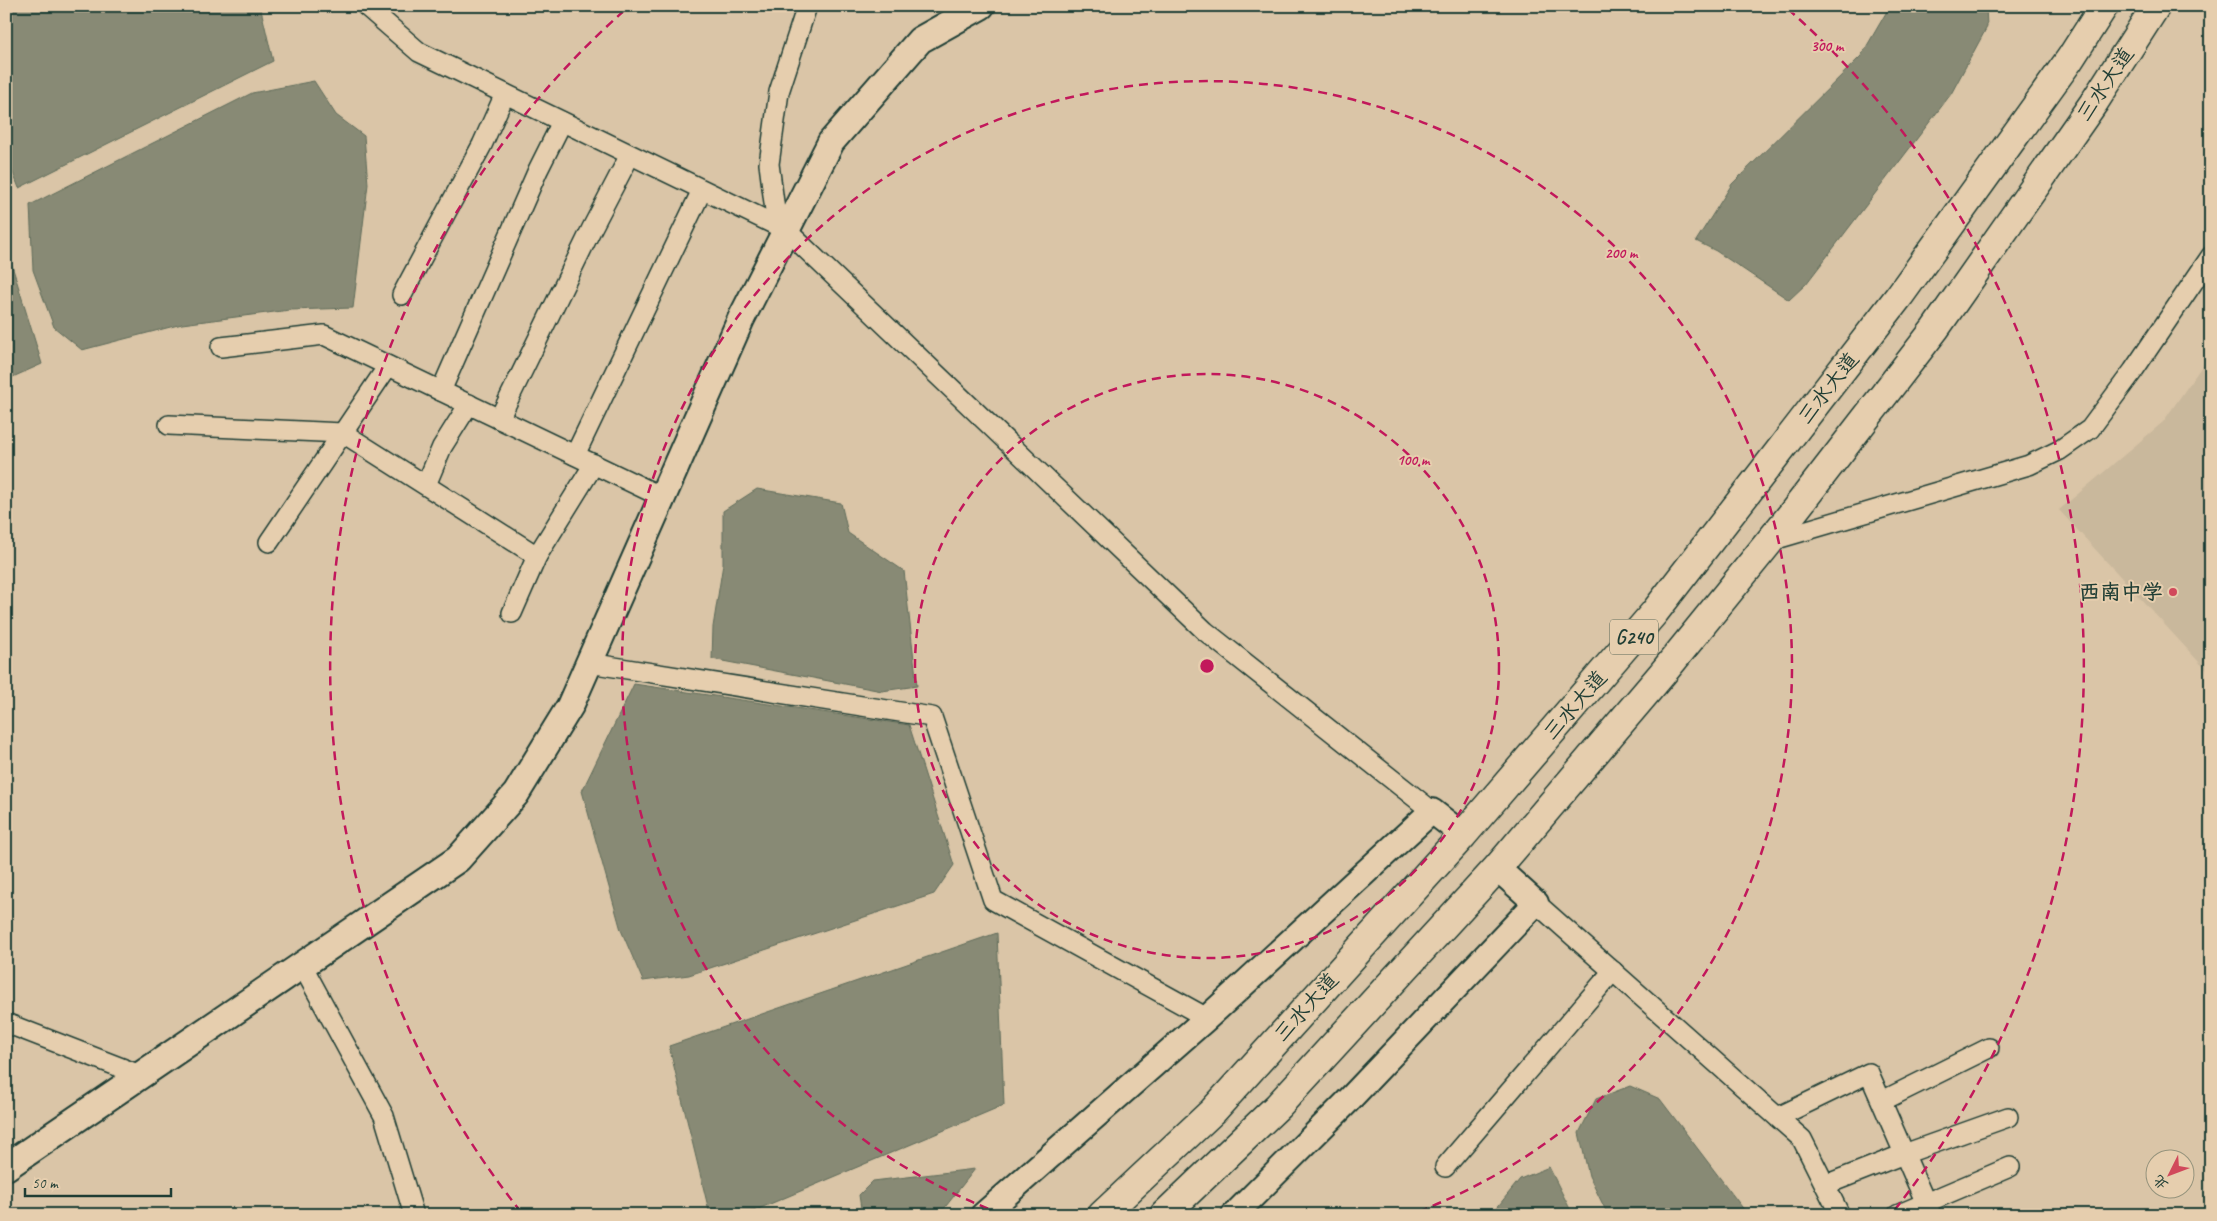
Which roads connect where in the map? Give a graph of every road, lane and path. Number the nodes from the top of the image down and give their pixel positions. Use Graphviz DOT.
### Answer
graph roads {
  1 [pos="366,6"];
  2 [pos="807,6"];
  3 [pos="981,6"];
  4 [pos="2104,6"];
  5 [pos="2156,6"];
  6 [pos="505,94"];
  7 [pos="562,122"];
  8 [pos="630,155"];
  9 [pos="702,190"];
  10 [pos="782,228"];
  11 [pos="2211,256"];
  12 [pos="402,295"];
  13 [pos="221,347"];
  14 [pos="388,366"];
  15 [pos="441,391"];
  16 [pos="469,404"];
  17 [pos="498,419"];
  18 [pos="168,425"];
  19 [pos="343,432"];
  20 [pos="574,455"];
  21 [pos="594,464"];
  22 [pos="426,485"];
  23 [pos="662,497"];
  24 [pos="1770,540"];
  25 [pos="269,542"];
  26 [pos="537,556"];
  27 [pos="512,613"];
  28 [pos="588,663"];
  29 [pos="1432,811"];
  30 [pos="1463,835"];
  31 [pos="1497,868"];
  32 [pos="1536,903"];
  33 [pos="302,965"];
  34 [pos="1613,971"];
  35 [pos="1208,1018"];
  36 [pos="6,1024"];
  37 [pos="1989,1048"];
  38 [pos="140,1075"];
  39 [pos="1882,1101"];
  40 [pos="1778,1117"];
  41 [pos="2008,1117"];
  42 [pos="1904,1154"];
  43 [pos="6,1167"];
  44 [pos="2010,1167"];
  45 [pos="1445,1168"];
  46 [pos="1825,1185"];
  47 [pos="1928,1208"];
  48 [pos="414,1215"];
  49 [pos="983,1215"];
  50 [pos="1102,1215"];
  51 [pos="1164,1215"];
  52 [pos="1234,1215"];
  53 [pos="1840,1215"];
  54 [pos="1897,1215"];
  1 -- 6 [label="street"];
  2 -- 10 [label="street"];
  3 -- 10 [label="main road"];
  4 -- 30 [label="highway, 三水大道 / G240"];
  5 -- 24 [label="highway, 三水大道 / G240"];
  6 -- 7 [label="street"];
  6 -- 12 [label="street"];
  7 -- 8 [label="street"];
  7 -- 15 [label="street"];
  8 -- 9 [label="street"];
  8 -- 17 [label="street"];
  9 -- 10 [label="street"];
  9 -- 20 [label="street"];
  10 -- 23 [label="main road"];
  10 -- 29 [label="street"];
  11 -- 24 [label="street"];
  13 -- 14 [label="street"];
  14 -- 15 [label="street"];
  14 -- 19 [label="street"];
  15 -- 16 [label="street"];
  16 -- 17 [label="street"];
  16 -- 22 [label="street"];
  17 -- 20 [label="street"];
  18 -- 19 [label="street"];
  19 -- 22 [label="street"];
  19 -- 25 [label="street"];
  20 -- 21 [label="street"];
  21 -- 23 [label="street"];
  21 -- 26 [label="street"];
  22 -- 26 [label="street"];
  23 -- 28 [label="main road"];
  24 -- 31 [label="highway, 三水大道 / G240"];
  26 -- 27 [label="street"];
  28 -- 33 [label="main road"];
  28 -- 35 [label="street"];
  29 -- 30 [label="street"];
  29 -- 35 [label="street"];
  30 -- 50 [label="highway, 三水大道 / G240"];
  31 -- 32 [label="street"];
  31 -- 51 [label="highway, 三水大道 / G240"];
  32 -- 34 [label="street"];
  32 -- 52 [label="street"];
  33 -- 38 [label="main road"];
  33 -- 48 [label="street"];
  34 -- 40 [label="street"];
  34 -- 45 [label="street"];
  35 -- 49 [label="street"];
  36 -- 38 [label="street"];
  37 -- 39 [label="street"];
  38 -- 43 [label="main road"];
  39 -- 40 [label="street"];
  39 -- 42 [label="street"];
  40 -- 46 [label="street"];
  41 -- 42 [label="street"];
  42 -- 46 [label="street"];
  42 -- 47 [label="street"];
  44 -- 47 [label="street"];
  46 -- 53 [label="street"];
  47 -- 54 [label="street"];
}
